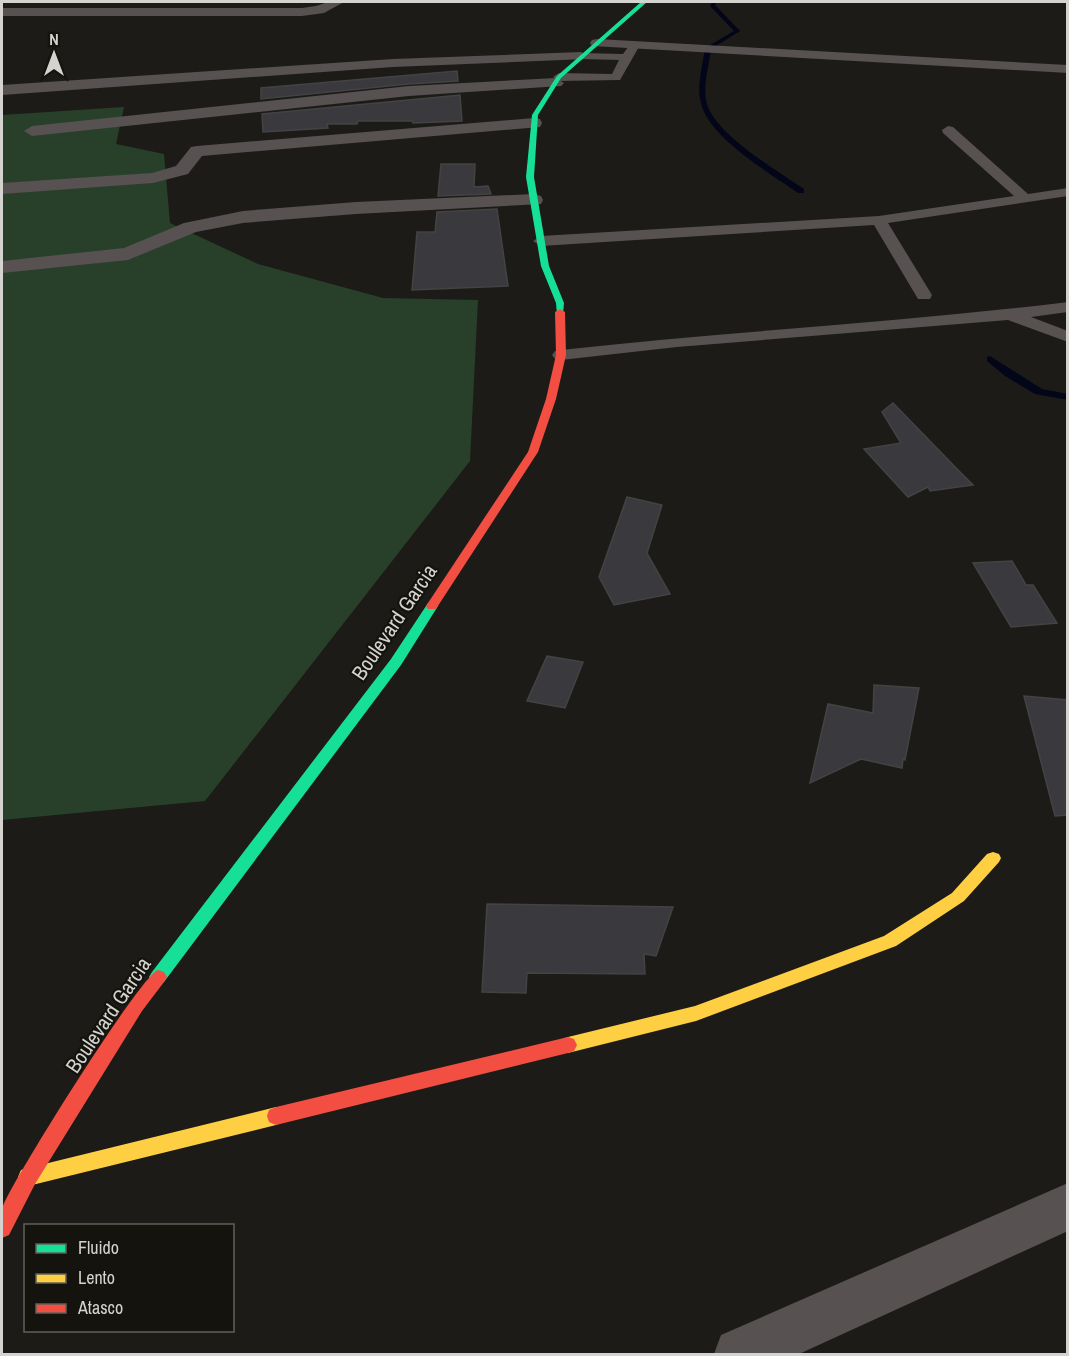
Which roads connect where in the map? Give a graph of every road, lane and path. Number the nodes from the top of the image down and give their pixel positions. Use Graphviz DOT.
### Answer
graph roads {
  1 [pos="338,2"];
  2 [pos="644,2"];
  3 [pos="240,6"];
  4 [pos="2,12"];
  5 [pos="597,43"];
  6 [pos="635,45"];
  7 [pos="581,56"];
  8 [pos="626,57"];
  9 [pos="1068,69"];
  10 [pos="557,80"];
  11 [pos="2,90"];
  12 [pos="534,123"];
  13 [pos="948,130"];
  14 [pos="32,131"];
  15 [pos="2,189"];
  16 [pos="1068,192"];
  17 [pos="1025,198"];
  18 [pos="534,200"];
  19 [pos="879,220"];
  20 [pos="541,241"];
  21 [pos="2,267"];
  22 [pos="924,295"];
  23 [pos="1068,307"];
  24 [pos="1010,315"];
  25 [pos="1068,337"];
  26 [pos="561,355"];
  27 [pos="993,858"];
  28 [pos="28,1177"];
  29 [pos="1068,1206"];
  30 [pos="2,1228"];
  31 [pos="740,1354"];
  1 -- 3 [label="street"];
  2 -- 5 [label="main road, Boulevard Garcia"];
  3 -- 4 [label="street"];
  5 -- 6 [label="street"];
  5 -- 7 [label="main road, Boulevard Garcia"];
  6 -- 8 [label="lane"];
  6 -- 9 [label="street"];
  7 -- 8 [label="lane"];
  7 -- 10 [label="main road, Boulevard Garcia"];
  7 -- 11 [label="street"];
  8 -- 10 [label="lane"];
  10 -- 12 [label="main road, Boulevard Garcia"];
  10 -- 14 [label="street"];
  12 -- 15 [label="street"];
  12 -- 18 [label="main road, Boulevard Garcia"];
  13 -- 17 [label="lane"];
  16 -- 17 [label="lane"];
  17 -- 19 [label="lane"];
  18 -- 20 [label="main road, Boulevard Garcia"];
  18 -- 21 [label="street"];
  19 -- 20 [label="lane"];
  19 -- 22 [label="lane"];
  20 -- 26 [label="main road, Boulevard Garcia"];
  23 -- 24 [label="lane"];
  24 -- 25 [label="lane"];
  24 -- 26 [label="lane"];
  26 -- 28 [label="main road, Boulevard Garcia"];
  27 -- 28 [label="main road"];
  28 -- 30 [label="main road, Boulevard Garcia"];
  29 -- 31 [label="street"];
}
